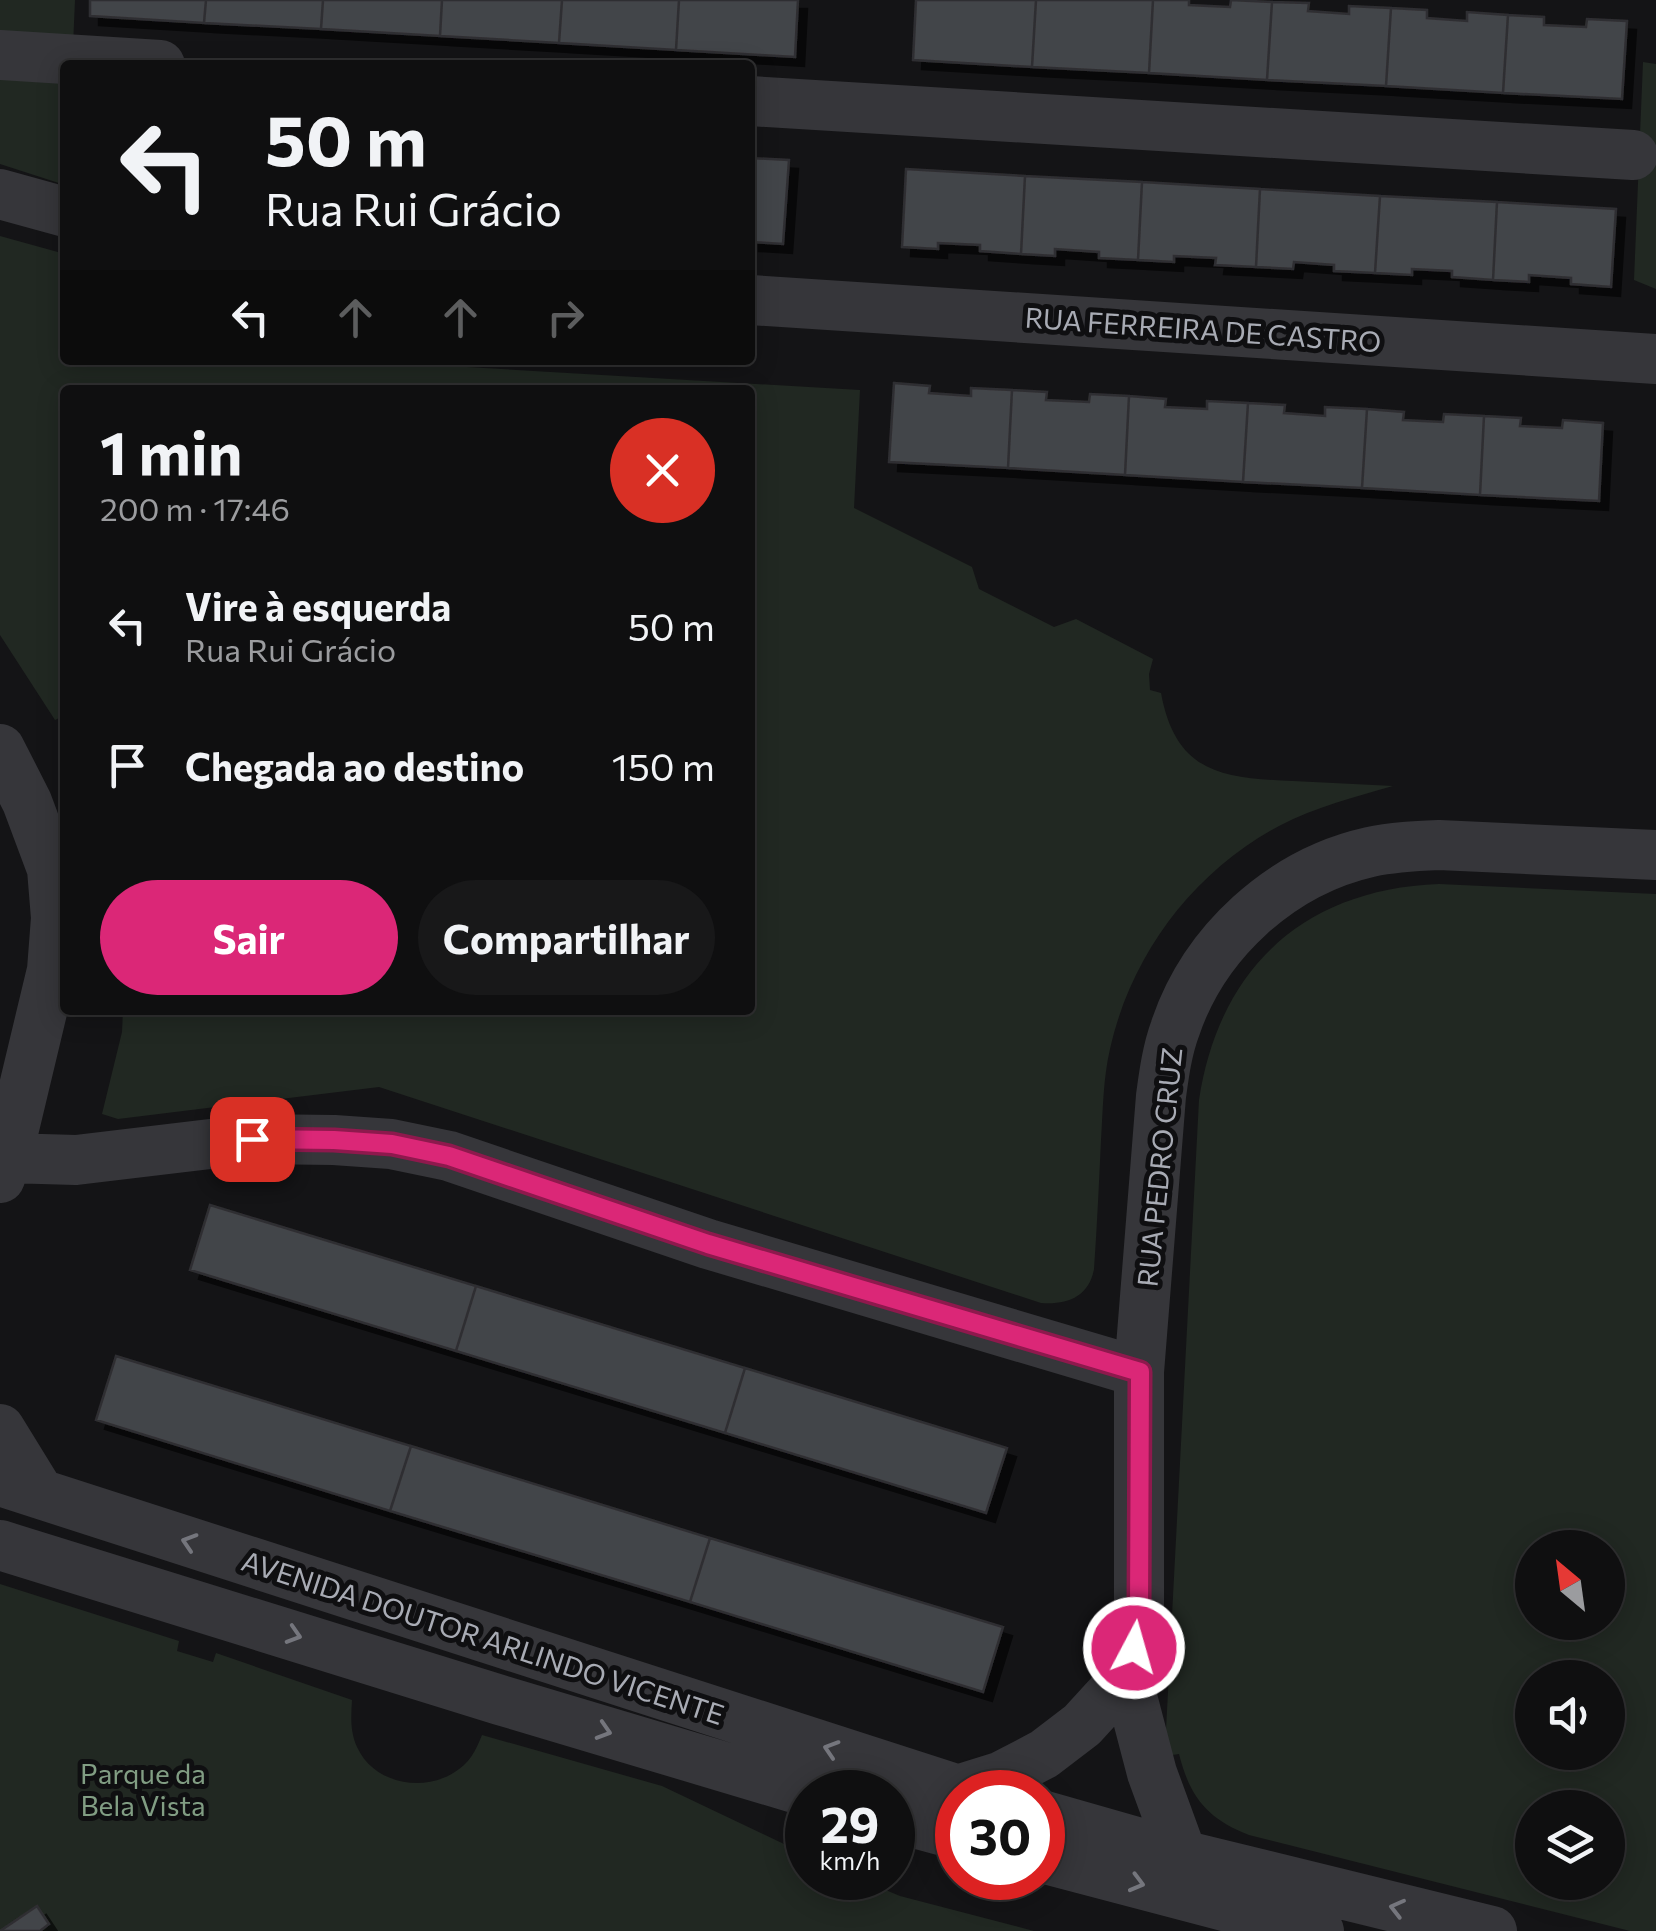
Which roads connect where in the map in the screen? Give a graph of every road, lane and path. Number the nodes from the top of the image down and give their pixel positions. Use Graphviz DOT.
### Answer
graph roads {
  1 [pos="0,55"];
  2 [pos="80,60"];
  3 [pos="755,102"];
  4 [pos="1633,155"];
  5 [pos="0,194"];
  6 [pos="60,211"];
  7 [pos="755,300"];
  8 [pos="1656,359"];
  9 [pos="0,749"];
  10 [pos="1656,855"];
  11 [pos="2,1163"];
  12 [pos="1140,1372"];
  13 [pos="0,1429"];
  14 [pos="20,1488"];
  15 [pos="0,1545"];
  16 [pos="1130,1686"];
  17 [pos="1013,1770"];
  18 [pos="785,1785"];
  19 [pos="935,1798"];
  20 [pos="1065,1822"];
  21 [pos="1182,1855"];
  22 [pos="1065,1867"];
  23 [pos="1197,1916"];
  24 [pos="1318,1931"];
  25 [pos="1492,1931"];
  1 -- 2 [label="street"];
  3 -- 4 [label="street"];
  5 -- 6 [label="street"];
  7 -- 8 [label="street, RUA FERREIRA DE CASTRO"];
  9 -- 11 [label="street"];
  10 -- 12 [label="street, RUA PEDRO CRUZ"];
  11 -- 12 [label="street"];
  12 -- 16 [label="street, RUA PEDRO CRUZ"];
  13 -- 14 [label="street"];
  19 -- 14 [label="street, AVENIDA DOUTOR ARLINDO VICENTE, one-way"];
  15 -- 18 [label="street, AVENIDA DOUTOR ARLINDO VICENTE, one-way"];
  16 -- 17 [label="street"];
  16 -- 21 [label="street, RUA PEDRO CRUZ"];
  20 -- 21 [label="street"];
  25 -- 21 [label="street, one-way"];
  22 -- 23 [label="street, one-way"];
  23 -- 24 [label="street"];
}
